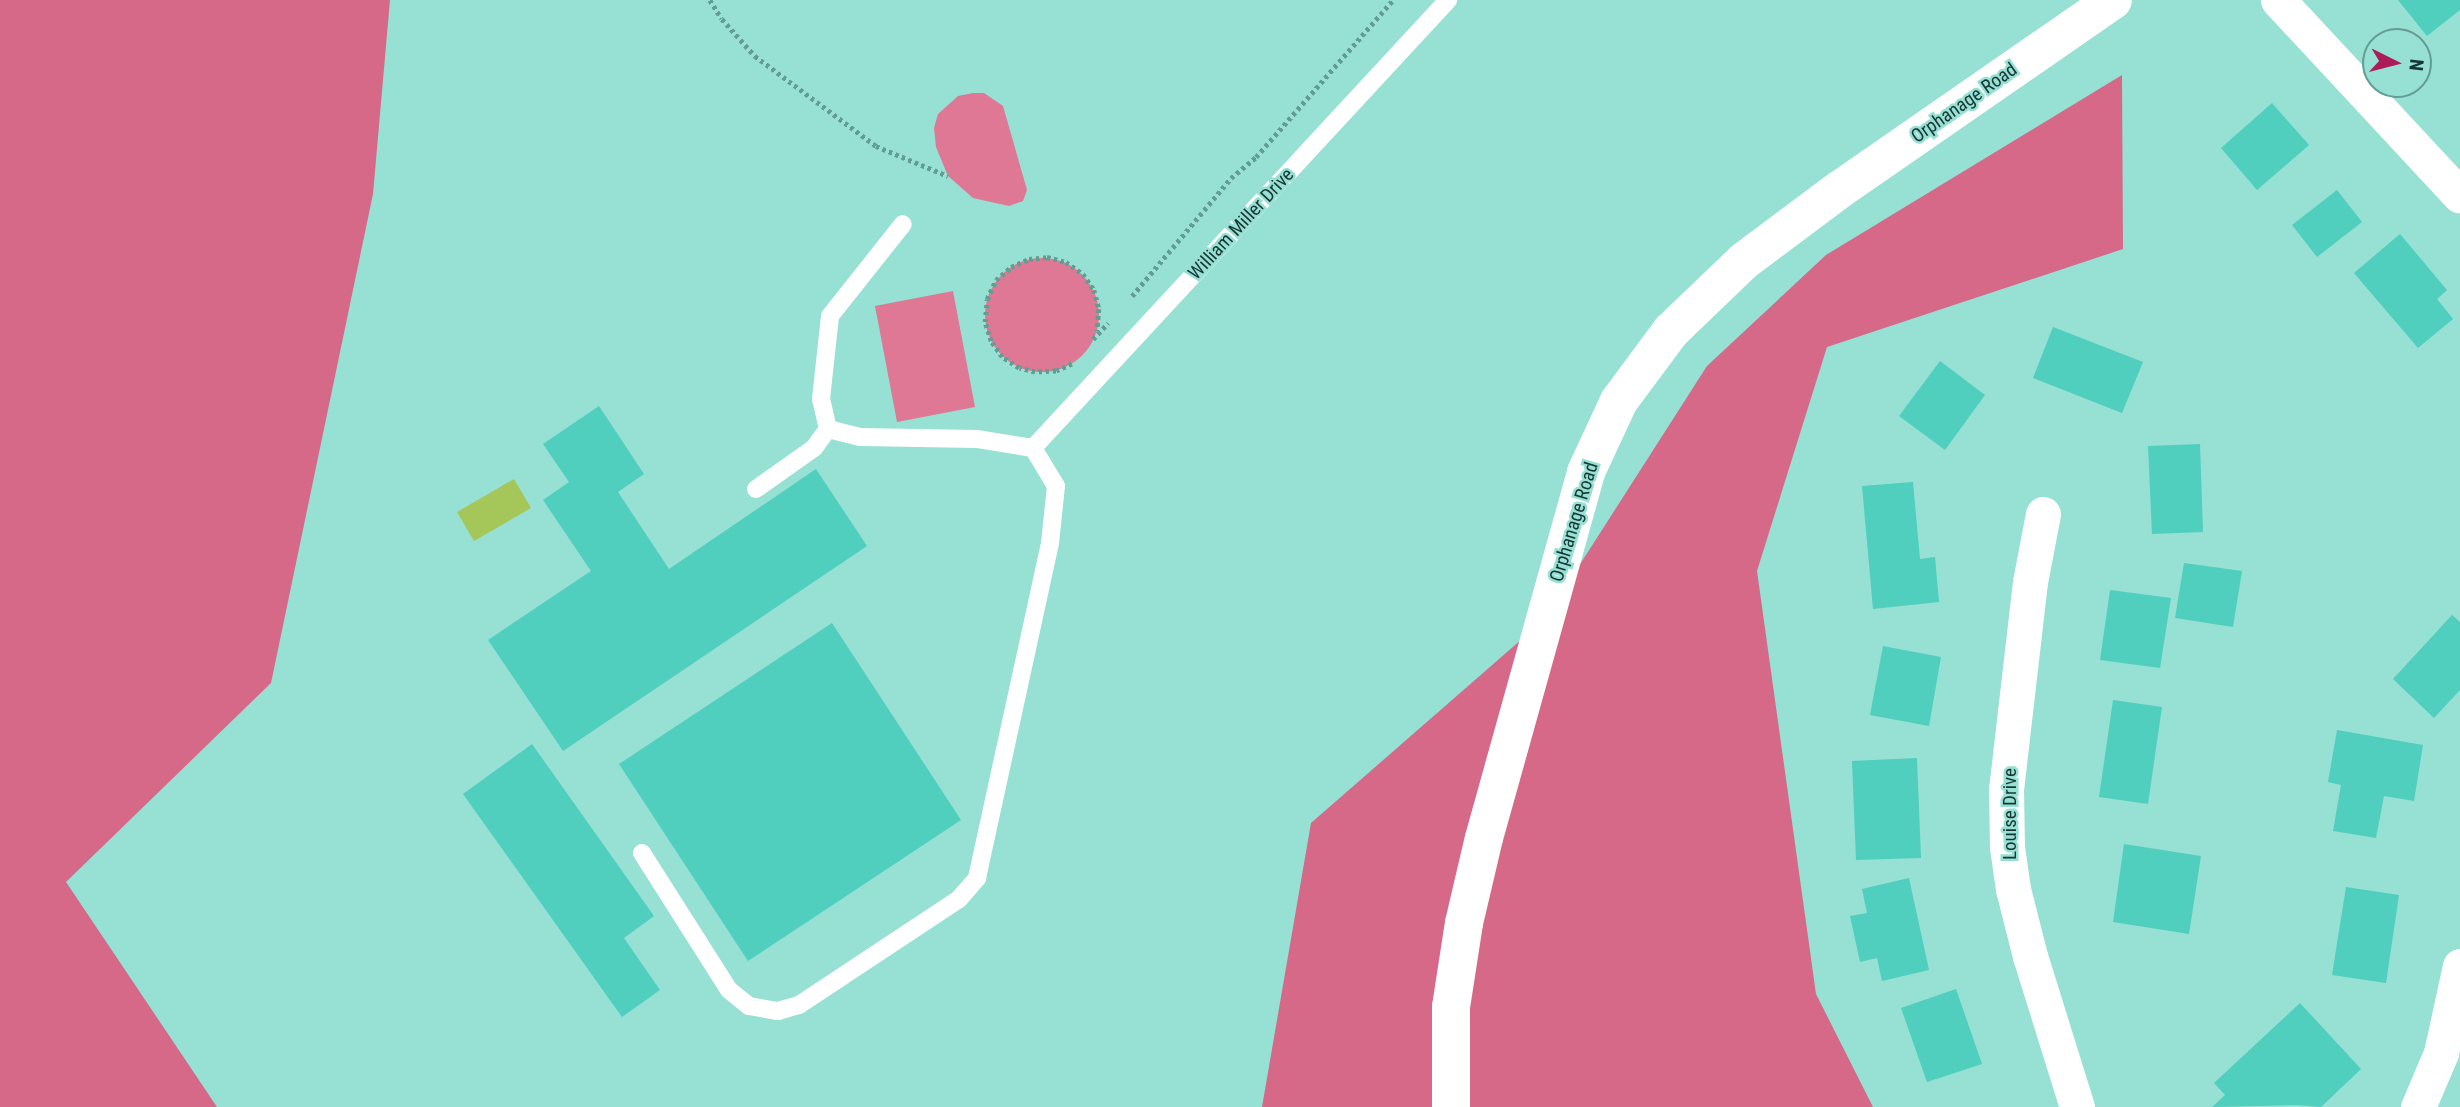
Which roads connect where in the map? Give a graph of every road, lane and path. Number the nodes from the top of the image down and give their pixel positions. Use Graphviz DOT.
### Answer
graph roads {
  1 [pos="710,0"];
  2 [pos="1394,0"];
  3 [pos="1448,0"];
  4 [pos="2113,0"];
  5 [pos="2278,0"];
  6 [pos="948,176"];
  7 [pos="2460,196"];
  8 [pos="903,224"];
  9 [pos="1123,307"];
  10 [pos="1114,317"];
  11 [pos="1097,331"];
  12 [pos="1088,349"];
  13 [pos="1081,356"];
  14 [pos="828,429"];
  15 [pos="1033,448"];
  16 [pos="756,489"];
  17 [pos="2043,514"];
  18 [pos="642,853"];
  19 [pos="2460,966"];
  20 [pos="1451,1107"];
  21 [pos="2077,1107"];
  22 [pos="2418,1107"];
  1 -- 6 [label="path"];
  2 -- 9 [label="path"];
  3 -- 15 [label="lane, William Miller Drive"];
  4 -- 20 [label="main road, Orphanage Road"];
  5 -- 7 [label="street"];
  8 -- 14 [label="lane"];
  10 -- 11 [label="path"];
  11 -- 12 [label="path"];
  11 -- 13 [label="path"];
  14 -- 15 [label="lane"];
  14 -- 16 [label="lane"];
  15 -- 18 [label="lane"];
  17 -- 21 [label="street, Louise Drive"];
  19 -- 22 [label="street"];
}
